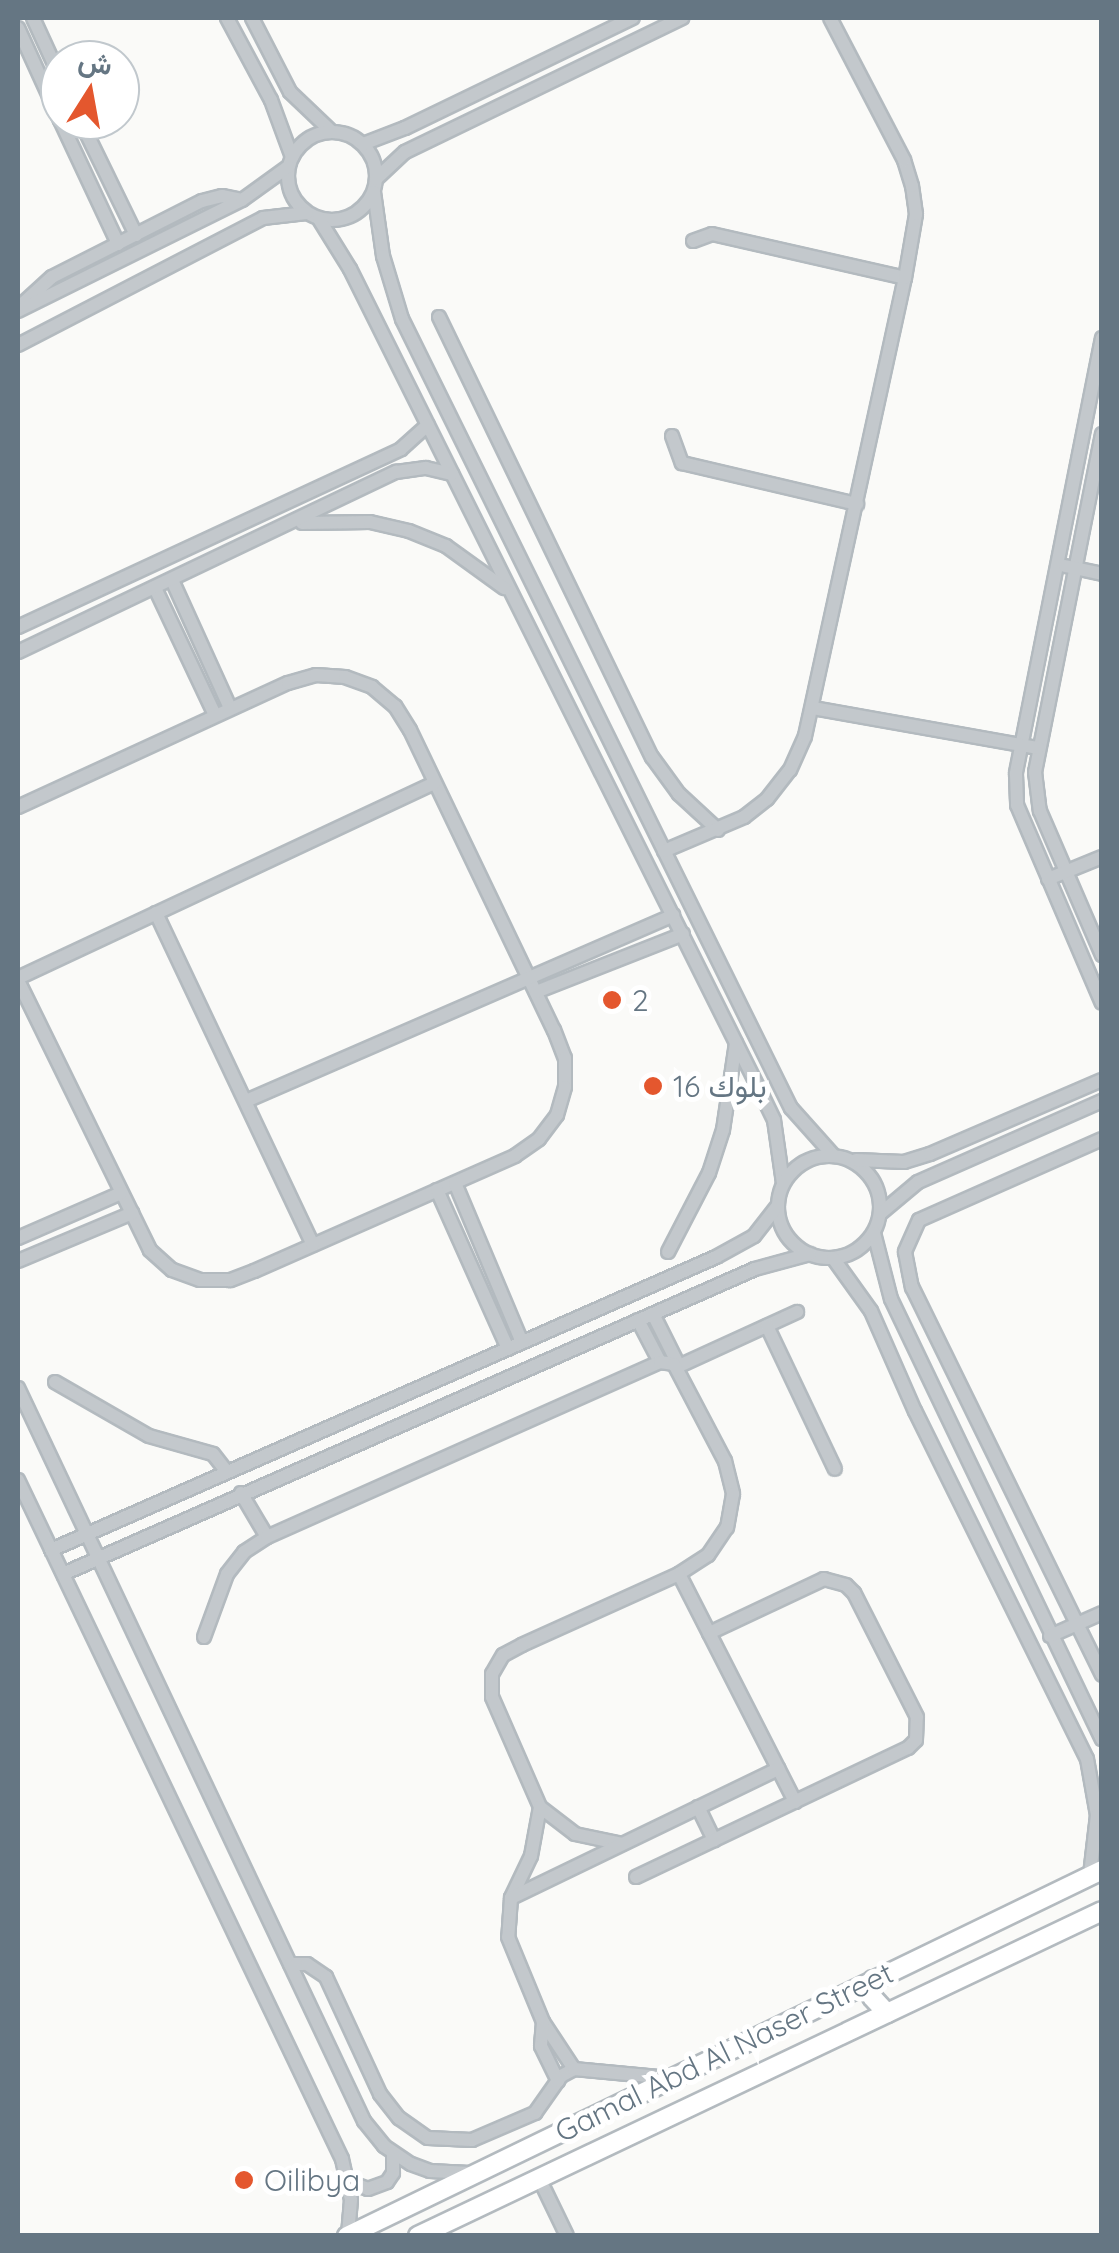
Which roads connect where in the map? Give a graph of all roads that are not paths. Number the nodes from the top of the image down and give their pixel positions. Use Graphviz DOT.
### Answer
graph roads {
  1 [pos="227,18"];
  2 [pos="252,18"];
  3 [pos="633,18"];
  4 [pos="682,18"];
  5 [pos="830,18"];
  6 [pos="18,28"];
  7 [pos="40,76"];
  8 [pos="332,132"];
  9 [pos="69,140"];
  10 [pos="90,140"];
  11 [pos="362,144"];
  12 [pos="290,162"];
  13 [pos="375,185"];
  14 [pos="242,200"];
  15 [pos="313,216"];
  16 [pos="136,235"];
  17 [pos="692,241"];
  18 [pos="118,244"];
  19 [pos="904,278"];
  20 [pos="18,310"];
  21 [pos="439,317"];
  22 [pos="1102,338"];
  23 [pos="18,345"];
  24 [pos="1100,353"];
  25 [pos="428,425"];
  26 [pos="1102,434"];
  27 [pos="672,436"];
  28 [pos="452,474"];
  29 [pos="857,504"];
  30 [pos="290,525"];
  31 [pos="1054,564"];
  32 [pos="1073,568"];
  33 [pos="1102,574"];
  34 [pos="172,580"];
  35 [pos="155,588"];
  36 [pos="511,594"];
  37 [pos="18,626"];
  38 [pos="18,652"];
  39 [pos="230,708"];
  40 [pos="812,708"];
  41 [pos="216,715"];
  42 [pos="610,742"];
  43 [pos="1019,744"];
  44 [pos="1038,748"];
  45 [pos="590,751"];
  46 [pos="435,783"];
  47 [pos="18,807"];
  48 [pos="718,830"];
  49 [pos="664,851"];
  50 [pos="1102,857"];
  51 [pos="1067,872"];
  52 [pos="1048,879"];
  53 [pos="156,913"];
  54 [pos="674,914"];
  55 [pos="683,934"];
  56 [pos="1102,955"];
  57 [pos="528,976"];
  58 [pos="18,979"];
  59 [pos="536,992"];
  60 [pos="1102,1003"];
  61 [pos="736,1042"];
  62 [pos="1102,1080"];
  63 [pos="246,1101"];
  64 [pos="1102,1101"];
  65 [pos="1102,1139"];
  66 [pos="833,1155"];
  67 [pos="850,1160"];
  68 [pos="454,1183"];
  69 [pos="783,1183"];
  70 [pos="437,1190"];
  71 [pos="121,1193"];
  72 [pos="778,1206"];
  73 [pos="132,1213"];
  74 [pos="880,1213"];
  75 [pos="874,1232"];
  76 [pos="18,1238"];
  77 [pos="314,1245"];
  78 [pos="668,1252"];
  79 [pos="810,1254"];
  80 [pos="833,1258"];
  81 [pos="18,1261"];
  82 [pos="797,1312"];
  83 [pos="652,1314"];
  84 [pos="638,1320"];
  85 [pos="767,1326"];
  86 [pos="522,1342"];
  87 [pos="508,1349"];
  88 [pos="660,1362"];
  89 [pos="679,1366"];
  90 [pos="56,1382"];
  91 [pos="18,1388"];
  92 [pos="835,1469"];
  93 [pos="227,1472"];
  94 [pos="18,1480"];
  95 [pos="179,1493"];
  96 [pos="241,1493"];
  97 [pos="188,1516"];
  98 [pos="88,1534"];
  99 [pos="268,1537"];
  100 [pos="51,1550"];
  101 [pos="99,1557"];
  102 [pos="63,1574"];
  103 [pos="679,1574"];
  104 [pos="1102,1612"];
  105 [pos="1076,1625"];
  106 [pos="709,1633"];
  107 [pos="1050,1636"];
  108 [pos="204,1637"];
  109 [pos="1102,1675"];
  110 [pos="1102,1739"];
  111 [pos="778,1769"];
  112 [pos="1099,1796"];
  113 [pos="795,1802"];
  114 [pos="540,1806"];
  115 [pos="698,1807"];
  116 [pos="714,1840"];
  117 [pos="622,1844"];
  118 [pos="1096,1872"];
  119 [pos="636,1877"];
  120 [pos="512,1898"];
  121 [pos="1102,1912"];
  122 [pos="290,1964"];
  123 [pos="873,1980"];
  124 [pos="818,2007"];
  125 [pos="888,2013"];
  126 [pos="543,2022"];
  127 [pos="838,2036"];
  128 [pos="574,2069"];
  129 [pos="670,2078"];
  130 [pos="558,2081"];
  131 [pos="393,2153"];
  132 [pos="472,2173"];
  133 [pos="539,2178"];
  134 [pos="350,2182"];
  135 [pos="347,2235"];
  136 [pos="418,2236"];
  137 [pos="567,2236"];
  1 -- 12 [label="street"];
  2 -- 8 [label="street"];
  3 -- 11 [label="street"];
  4 -- 13 [label="street"];
  5 -- 19 [label="street"];
  6 -- 7 [label="street"];
  8 -- 11 [label="street"];
  8 -- 12 [label="street"];
  9 -- 18 [label="street"];
  10 -- 16 [label="street"];
  11 -- 13 [label="street"];
  12 -- 14 [label="street"];
  12 -- 15 [label="street"];
  13 -- 15 [label="street"];
  13 -- 42 [label="street"];
  14 -- 16 [label="street"];
  14 -- 20 [label="street"];
  15 -- 23 [label="street"];
  15 -- 25 [label="street"];
  16 -- 18 [label="street"];
  17 -- 19 [label="street"];
  18 -- 20 [label="street"];
  19 -- 29 [label="street"];
  21 -- 48 [label="street"];
  22 -- 24 [label="street"];
  24 -- 31 [label="street"];
  25 -- 28 [label="street"];
  25 -- 37 [label="street"];
  26 -- 32 [label="street"];
  27 -- 29 [label="street"];
  28 -- 30 [label="street"];
  28 -- 36 [label="street"];
  29 -- 40 [label="street"];
  30 -- 34 [label="street"];
  30 -- 36 [label="street"];
  31 -- 32 [label="street"];
  31 -- 43 [label="street"];
  32 -- 33 [label="street"];
  32 -- 44 [label="street"];
  34 -- 35 [label="street"];
  34 -- 39 [label="street"];
  35 -- 38 [label="street"];
  35 -- 41 [label="street"];
  36 -- 45 [label="street"];
  39 -- 41 [label="street"];
  39 -- 46 [label="street"];
  40 -- 43 [label="street"];
  40 -- 48 [label="street"];
  41 -- 47 [label="street"];
  42 -- 45 [label="street"];
  42 -- 49 [label="street"];
  43 -- 44 [label="street"];
  43 -- 52 [label="street"];
  44 -- 51 [label="street"];
  45 -- 54 [label="street"];
  46 -- 53 [label="street"];
  46 -- 57 [label="street"];
  48 -- 49 [label="street"];
  49 -- 66 [label="street"];
  50 -- 51 [label="street"];
  51 -- 52 [label="street"];
  51 -- 56 [label="street"];
  52 -- 60 [label="street"];
  53 -- 58 [label="street"];
  53 -- 63 [label="street"];
  54 -- 55 [label="street"];
  54 -- 57 [label="street"];
  55 -- 59 [label="street"];
  55 -- 61 [label="street"];
  57 -- 59 [label="street"];
  57 -- 63 [label="street"];
  58 -- 71 [label="street"];
  59 -- 68 [label="street"];
  61 -- 69 [label="street"];
  61 -- 78 [label="street"];
  62 -- 67 [label="street"];
  63 -- 77 [label="street"];
  64 -- 74 [label="street"];
  65 -- 105 [label="street"];
  66 -- 67 [label="street"];
  66 -- 69 [label="street"];
  67 -- 74 [label="street"];
  68 -- 70 [label="street"];
  68 -- 86 [label="street"];
  69 -- 72 [label="street"];
  70 -- 77 [label="street"];
  70 -- 87 [label="street"];
  71 -- 73 [label="street"];
  71 -- 76 [label="street"];
  72 -- 79 [label="street"];
  72 -- 86 [label="street"];
  73 -- 77 [label="street"];
  73 -- 81 [label="street"];
  74 -- 75 [label="street"];
  75 -- 80 [label="street"];
  75 -- 107 [label="street"];
  79 -- 80 [label="street"];
  79 -- 83 [label="street"];
  80 -- 112 [label="street"];
  82 -- 85 [label="street"];
  83 -- 84 [label="street"];
  83 -- 89 [label="street"];
  84 -- 88 [label="street"];
  84 -- 96 [label="street"];
  85 -- 89 [label="street"];
  85 -- 92 [label="street"];
  86 -- 87 [label="street"];
  87 -- 93 [label="street"];
  88 -- 89 [label="street"];
  88 -- 99 [label="street"];
  89 -- 103 [label="street"];
  90 -- 93 [label="street"];
  91 -- 98 [label="street"];
  93 -- 95 [label="street"];
  94 -- 100 [label="street"];
  95 -- 97 [label="street"];
  95 -- 98 [label="street"];
  96 -- 97 [label="street"];
  96 -- 99 [label="street"];
  97 -- 101 [label="street"];
  98 -- 100 [label="street"];
  98 -- 101 [label="street"];
  99 -- 108 [label="street"];
  100 -- 102 [label="street"];
  101 -- 102 [label="street"];
  101 -- 122 [label="street"];
  102 -- 134 [label="street"];
  103 -- 106 [label="street"];
  103 -- 114 [label="street"];
  104 -- 105 [label="street"];
  105 -- 107 [label="street"];
  105 -- 109 [label="street"];
  106 -- 111 [label="street"];
  106 -- 113 [label="street"];
  107 -- 110 [label="street"];
  111 -- 113 [label="street"];
  111 -- 115 [label="street"];
  112 -- 118 [label="street"];
  113 -- 116 [label="street"];
  114 -- 117 [label="street"];
  114 -- 120 [label="street"];
  115 -- 116 [label="street"];
  115 -- 117 [label="street"];
  116 -- 119 [label="street"];
  117 -- 120 [label="street"];
  118 -- 123 [label="main road, Gamal Abd Al Naser Street"];
  120 -- 126 [label="street"];
  121 -- 125 [label="main road, Gamal Abd Al Naser Street"];
  122 -- 130 [label="street"];
  122 -- 131 [label="street"];
  123 -- 124 [label="main road, Gamal Abd Al Naser Street"];
  123 -- 125 [label="main road"];
  124 -- 127 [label="main road"];
  124 -- 129 [label="main road, Gamal Abd Al Naser Street"];
  125 -- 127 [label="main road, Gamal Abd Al Naser Street"];
  126 -- 128 [label="street"];
  126 -- 130 [label="street"];
  127 -- 133 [label="main road, Gamal Abd Al Naser Street"];
  128 -- 129 [label="street"];
  128 -- 130 [label="street"];
  129 -- 132 [label="main road, Gamal Abd Al Naser Street"];
  131 -- 132 [label="street"];
  131 -- 134 [label="street"];
  132 -- 135 [label="main road, Gamal Abd Al Naser Street"];
  133 -- 136 [label="main road, Gamal Abd Al Naser Street"];
  133 -- 137 [label="street"];
  134 -- 135 [label="street"];
}
